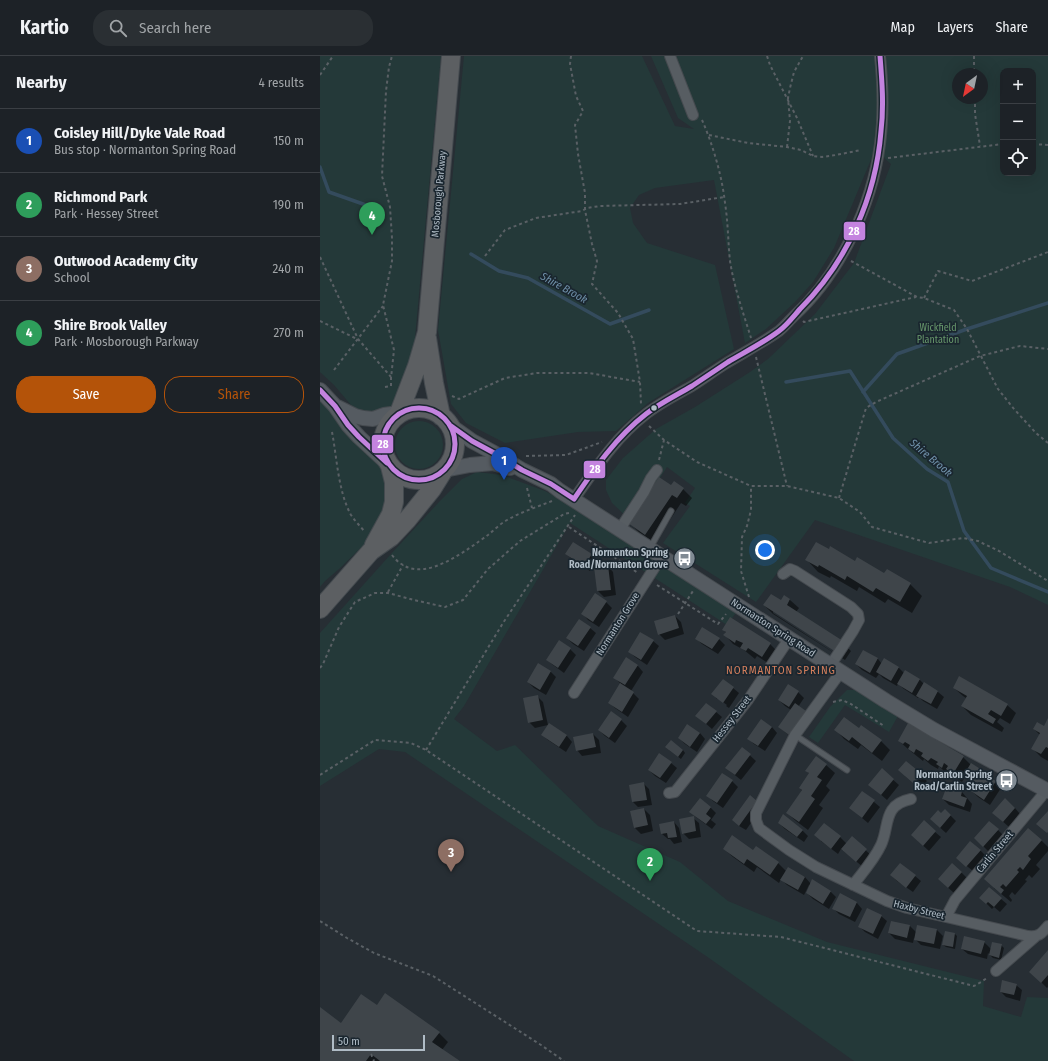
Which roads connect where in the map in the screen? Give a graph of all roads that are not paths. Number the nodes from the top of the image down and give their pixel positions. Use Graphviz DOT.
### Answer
graph roads {
  1 [pos="451,56"];
  2 [pos="670,56"];
  3 [pos="880,56"];
  4 [pos="696,115"];
  5 [pos="426,332"];
  6 [pos="320,390"];
  7 [pos="335,406"];
  8 [pos="399,414"];
  9 [pos="446,421"];
  10 [pos="388,464"];
  11 [pos="522,470"];
  12 [pos="657,470"];
  13 [pos="443,471"];
  14 [pos="578,505"];
  15 [pos="671,511"];
  16 [pos="620,529"];
  17 [pos="650,548"];
  18 [pos="371,551"];
  19 [pos="662,556"];
  20 [pos="783,574"];
  21 [pos="320,609"];
  22 [pos="789,639"];
  23 [pos="835,669"];
  24 [pos="574,693"];
  25 [pos="795,735"];
  26 [pos="847,770"];
  27 [pos="1047,790"];
  28 [pos="669,793"];
  29 [pos="911,799"];
  30 [pos="853,885"];
  31 [pos="946,917"];
  32 [pos="1048,926"];
  33 [pos="1035,937"];
  34 [pos="996,971"];
  1 -- 5 [label="highway, Mosborough Parkway"];
  2 -- 4 [label="street"];
  3 -- 14 [label="street"];
  5 -- 8 [label="highway, Mosborough Parkway"];
  5 -- 9 [label="highway, Mosborough Parkway"];
  6 -- 7 [label="main road"];
  7 -- 8 [label="main road"];
  7 -- 10 [label="main road"];
  8 -- 9 [label="highway"];
  8 -- 10 [label="highway"];
  9 -- 11 [label="main road, Normanton Spring Road"];
  9 -- 13 [label="highway"];
  10 -- 13 [label="highway"];
  10 -- 18 [label="highway"];
  11 -- 13 [label="main road, Normanton Spring Road"];
  11 -- 14 [label="main road, Normanton Spring Road"];
  12 -- 16 [label="street"];
  13 -- 18 [label="highway"];
  14 -- 16 [label="main road, Normanton Spring Road"];
  15 -- 17 [label="lane"];
  16 -- 17 [label="main road, Normanton Spring Road"];
  17 -- 19 [label="main road, Normanton Spring Road"];
  18 -- 21 [label="highway"];
  19 -- 22 [label="main road, Normanton Spring Road"];
  19 -- 24 [label="street, Normanton Grove"];
  20 -- 23 [label="street, Haxby Street"];
  22 -- 23 [label="main road, Normanton Spring Road"];
  22 -- 28 [label="street, Hessey Street"];
  23 -- 25 [label="street, Haxby Street"];
  23 -- 27 [label="main road, Normanton Spring Road"];
  25 -- 26 [label="lane"];
  25 -- 30 [label="street, Haxby Street"];
  27 -- 31 [label="street, Carlin Street"];
  29 -- 30 [label="street"];
  30 -- 31 [label="street, Haxby Street"];
  31 -- 33 [label="street, Haxby Street"];
  32 -- 33 [label="street"];
  33 -- 34 [label="street"];
}
